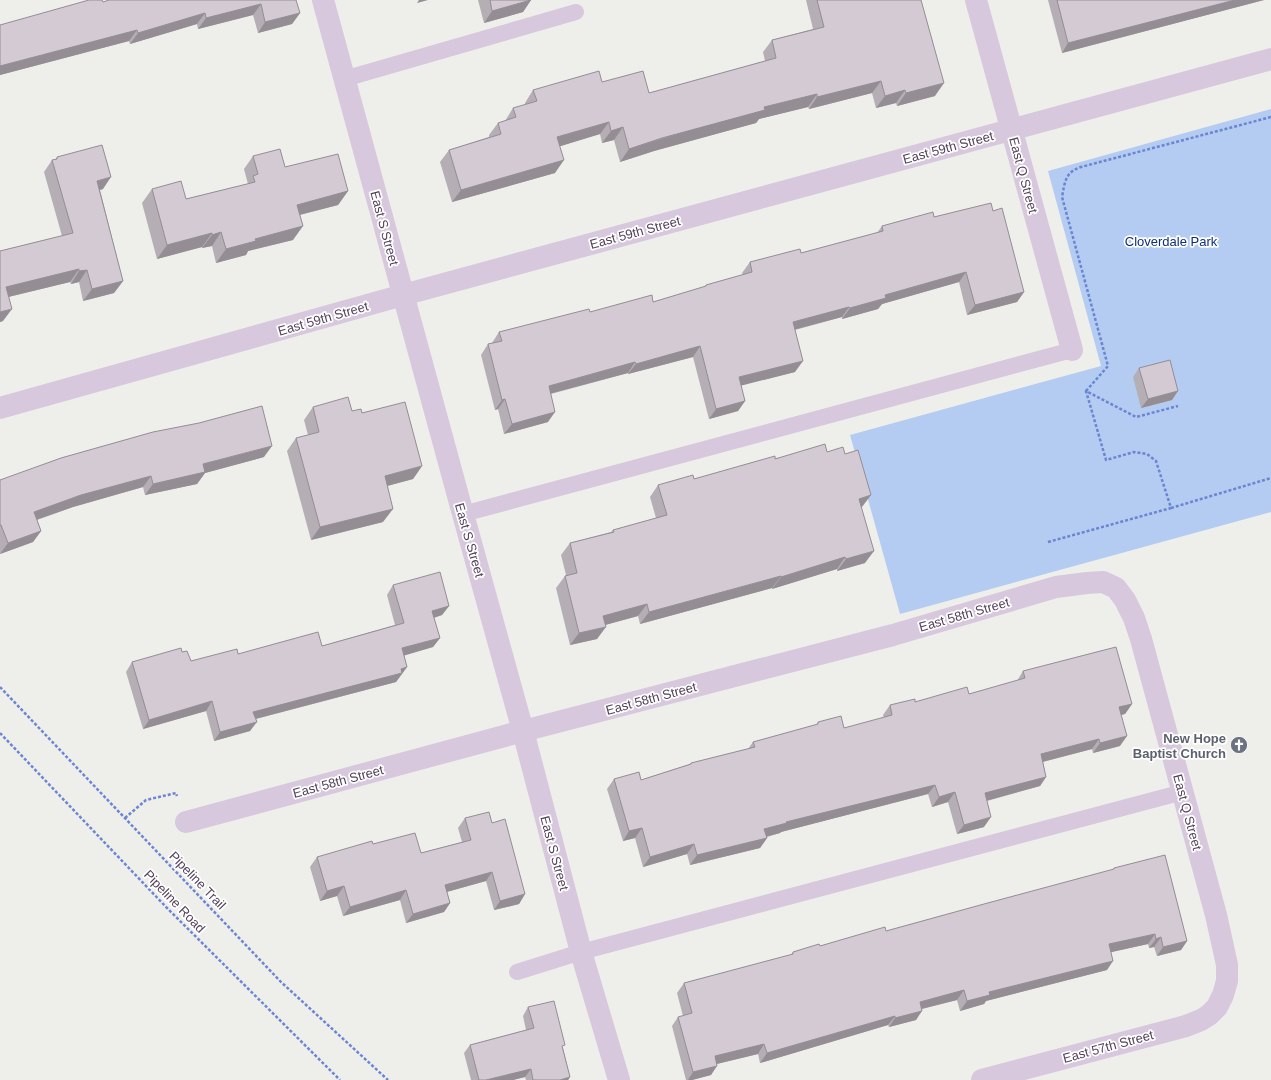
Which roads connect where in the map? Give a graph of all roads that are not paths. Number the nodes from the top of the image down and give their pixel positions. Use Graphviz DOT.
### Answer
graph roads {
  1 [pos="323,0"];
  2 [pos="976,0"];
  3 [pos="576,12"];
  4 [pos="1271,59"];
  5 [pos="344,79"];
  6 [pos="1012,129"];
  7 [pos="403,295"];
  8 [pos="1072,350"];
  9 [pos="0,408"];
  10 [pos="463,514"];
  11 [pos="1116,588"];
  12 [pos="524,731"];
  13 [pos="1183,792"];
  14 [pos="186,822"];
  15 [pos="581,952"];
  16 [pos="517,972"];
  17 [pos="1223,995"];
  18 [pos="619,1080"];
  19 [pos="982,1080"];
  1 -- 5 [label="street, East S Street"];
  2 -- 6 [label="street, East Q Street"];
  3 -- 5 [label="lane"];
  4 -- 6 [label="street, East 59th Street"];
  5 -- 7 [label="street, East S Street"];
  6 -- 7 [label="street, East 59th Street"];
  6 -- 8 [label="street, East Q Street"];
  7 -- 9 [label="street, East 59th Street"];
  7 -- 10 [label="street, East S Street"];
  8 -- 10 [label="lane"];
  10 -- 12 [label="street, East S Street"];
  11 -- 12 [label="street, East 58th Street"];
  11 -- 13 [label="street, East Q Street"];
  12 -- 14 [label="street, East 58th Street"];
  12 -- 15 [label="street, East S Street"];
  13 -- 15 [label="lane"];
  13 -- 17 [label="street, East Q Street"];
  15 -- 16 [label="lane"];
  15 -- 18 [label="street, East S Street"];
  17 -- 19 [label="street, East 57th Street"];
}
